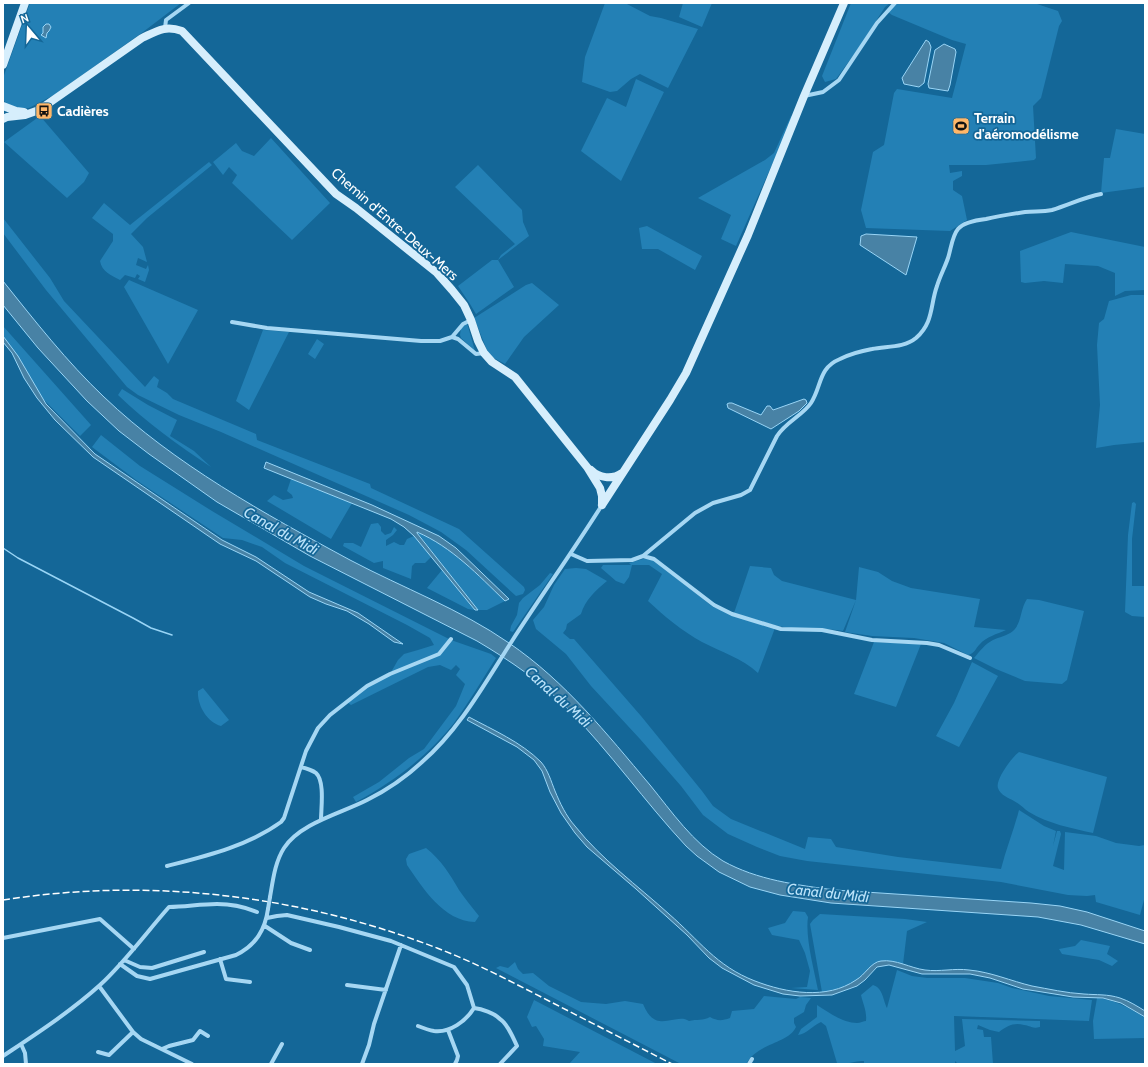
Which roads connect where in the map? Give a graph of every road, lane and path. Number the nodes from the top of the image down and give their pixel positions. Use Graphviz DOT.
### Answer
graph roads {
  1 [pos="25,3"];
  2 [pos="188,3"];
  3 [pos="844,3"];
  4 [pos="895,3"];
  5 [pos="165,29"];
  6 [pos="3,65"];
  7 [pos="804,96"];
  8 [pos="3,106"];
  9 [pos="38,110"];
  10 [pos="3,117"];
  11 [pos="1101,194"];
  12 [pos="472,320"];
  13 [pos="232,322"];
  14 [pos="452,337"];
  15 [pos="484,353"];
  16 [pos="587,468"];
  17 [pos="622,473"];
  18 [pos="603,477"];
  19 [pos="594,479"];
  20 [pos="613,488"];
  21 [pos="602,505"];
  22 [pos="571,554"];
  23 [pos="643,556"];
  24 [pos="451,639"];
  25 [pos="970,658"];
  26 [pos="301,767"];
  27 [pos="321,820"];
  28 [pos="167,866"];
  29 [pos="257,912"];
  30 [pos="267,918"];
  31 [pos="265,926"];
  32 [pos="3,938"];
  33 [pos="401,945"];
  34 [pos="134,948"];
  35 [pos="310,950"];
  36 [pos="204,952"];
  37 [pos="124,960"];
  38 [pos="220,960"];
  39 [pos="120,964"];
  40 [pos="250,982"];
  41 [pos="348,984"];
  42 [pos="99,986"];
  43 [pos="386,990"];
  44 [pos="474,1008"];
  45 [pos="418,1026"];
  46 [pos="448,1030"];
  47 [pos="133,1032"];
  48 [pos="208,1036"];
  49 [pos="21,1044"];
  50 [pos="282,1044"];
  51 [pos="162,1049"];
  52 [pos="98,1052"];
  53 [pos="3,1056"];
  54 [pos="752,1059"];
  55 [pos="26,1064"];
  56 [pos="192,1064"];
  57 [pos="271,1064"];
  58 [pos="362,1064"];
  59 [pos="455,1064"];
  60 [pos="500,1064"];
  61 [pos="749,1064"];
  1 -- 6 [label="street"];
  2 -- 5 [label="street"];
  3 -- 7 [label="street"];
  4 -- 7 [label="street"];
  5 -- 9 [label="street"];
  5 -- 12 [label="street, Chemin d'Entre-Deux-Mers"];
  7 -- 17 [label="street"];
  8 -- 9 [label="street"];
  8 -- 10 [label="street"];
  9 -- 10 [label="street"];
  11 -- 23 [label="street"];
  12 -- 14 [label="street"];
  12 -- 15 [label="street, Chemin d'Entre-Deux-Mers"];
  13 -- 14 [label="street"];
  14 -- 15 [label="street"];
  15 -- 16 [label="street, Chemin d'Entre-Deux-Mers"];
  16 -- 18 [label="street, Chemin d'Entre-Deux-Mers"];
  16 -- 19 [label="street, Chemin d'Entre-Deux-Mers"];
  17 -- 18 [label="street"];
  17 -- 20 [label="street"];
  18 -- 20 [label="street, Chemin d'Entre-Deux-Mers"];
  19 -- 20 [label="street, Chemin d'Entre-Deux-Mers"];
  19 -- 21 [label="street, Chemin d'Entre-Deux-Mers"];
  20 -- 21 [label="street"];
  21 -- 22 [label="street"];
  22 -- 23 [label="street"];
  22 -- 27 [label="street"];
  23 -- 25 [label="street"];
  24 -- 26 [label="street"];
  26 -- 27 [label="street"];
  26 -- 28 [label="street"];
  27 -- 30 [label="street, bridge"];
  29 -- 34 [label="street"];
  30 -- 31 [label="street"];
  30 -- 33 [label="street"];
  31 -- 35 [label="street"];
  31 -- 38 [label="street"];
  32 -- 34 [label="street"];
  33 -- 43 [label="street"];
  33 -- 44 [label="street"];
  34 -- 37 [label="street"];
  36 -- 37 [label="street"];
  37 -- 39 [label="street"];
  38 -- 39 [label="street"];
  38 -- 40 [label="street"];
  39 -- 42 [label="street"];
  41 -- 43 [label="street"];
  42 -- 47 [label="street"];
  42 -- 49 [label="street"];
  43 -- 58 [label="street"];
  44 -- 46 [label="street"];
  44 -- 60 [label="street"];
  45 -- 46 [label="street"];
  46 -- 59 [label="street"];
  47 -- 51 [label="street"];
  47 -- 52 [label="street"];
  48 -- 51 [label="street"];
  49 -- 53 [label="street"];
  49 -- 55 [label="street"];
  50 -- 57 [label="street"];
  51 -- 56 [label="street"];
  54 -- 61 [label="street"];
}
